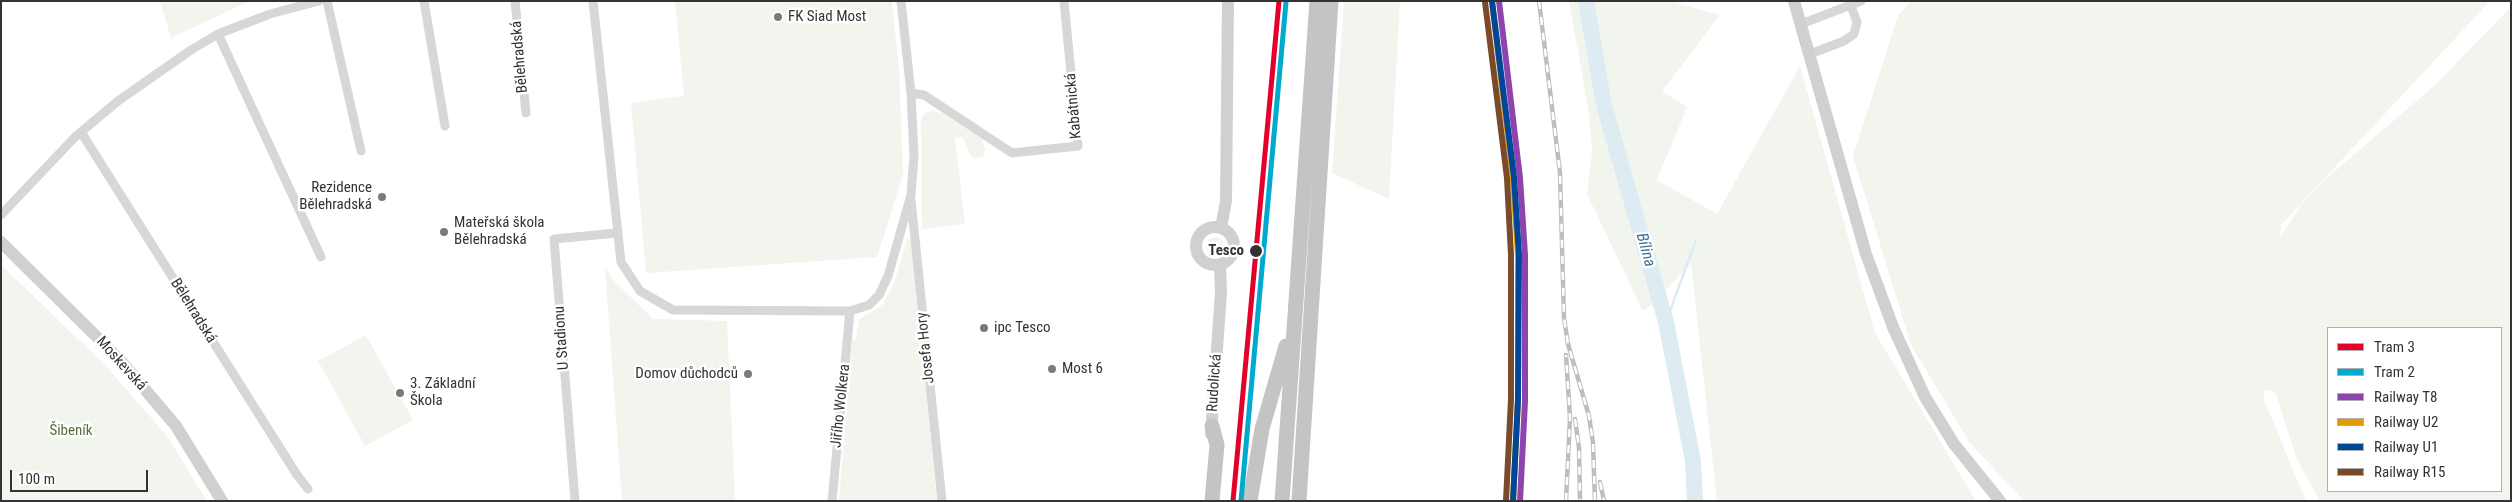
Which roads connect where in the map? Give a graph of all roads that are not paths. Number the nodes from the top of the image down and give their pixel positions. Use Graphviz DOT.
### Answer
graph roads {
  1 [pos="319,1"];
  2 [pos="327,1"];
  3 [pos="424,1"];
  4 [pos="515,1"];
  5 [pos="593,1"];
  6 [pos="901,1"];
  7 [pos="1064,1"];
  8 [pos="1228,1"];
  9 [pos="1317,1"];
  10 [pos="1331,1"];
  11 [pos="1794,1"];
  12 [pos="1861,1"];
  13 [pos="1850,6"];
  14 [pos="1801,24"];
  15 [pos="218,34"];
  16 [pos="1810,54"];
  17 [pos="911,93"];
  18 [pos="526,113"];
  19 [pos="445,126"];
  20 [pos="81,132"];
  21 [pos="361,151"];
  22 [pos="911,195"];
  23 [pos="1,215"];
  24 [pos="1221,228"];
  25 [pos="617,233"];
  26 [pos="1,242"];
  27 [pos="321,257"];
  28 [pos="1220,265"];
  29 [pos="850,311"];
  30 [pos="1295,311"];
  31 [pos="1212,426"];
  32 [pos="308,489"];
  33 [pos="222,501"];
  34 [pos="575,501"];
  35 [pos="832,501"];
  36 [pos="942,501"];
  37 [pos="1205,501"];
  38 [pos="1212,501"];
  39 [pos="1250,501"];
  40 [pos="1282,501"];
  41 [pos="1299,501"];
  42 [pos="2000,501"];
  1 -- 15 [label="street"];
  2 -- 21 [label="street"];
  3 -- 19 [label="street"];
  4 -- 18 [label="street, Bělehradská"];
  5 -- 25 [label="street"];
  6 -- 17 [label="street"];
  7 -- 17 [label="street, Kabátnická"];
  8 -- 24 [label="street"];
  9 -- 30 [label="highway"];
  10 -- 41 [label="highway"];
  11 -- 14 [label="street"];
  12 -- 13 [label="street"];
  13 -- 14 [label="street"];
  13 -- 16 [label="street"];
  14 -- 16 [label="street"];
  15 -- 20 [label="street"];
  15 -- 27 [label="street"];
  16 -- 42 [label="street"];
  17 -- 22 [label="street"];
  20 -- 23 [label="street"];
  20 -- 32 [label="street, Bělehradská"];
  22 -- 29 [label="street"];
  22 -- 36 [label="street, Josefa Hory"];
  24 -- 28 [label="street"];
  24 -- 28 [label="street"];
  25 -- 29 [label="street"];
  25 -- 34 [label="street, U Stadionu"];
  26 -- 33 [label="street, Moskevská"];
  28 -- 31 [label="street, Rudolická"];
  29 -- 35 [label="street, Jiřího Wolkera"];
  30 -- 39 [label="highway"];
  30 -- 40 [label="highway"];
  31 -- 37 [label="street, Rudolická"];
  31 -- 38 [label="highway"];
}
